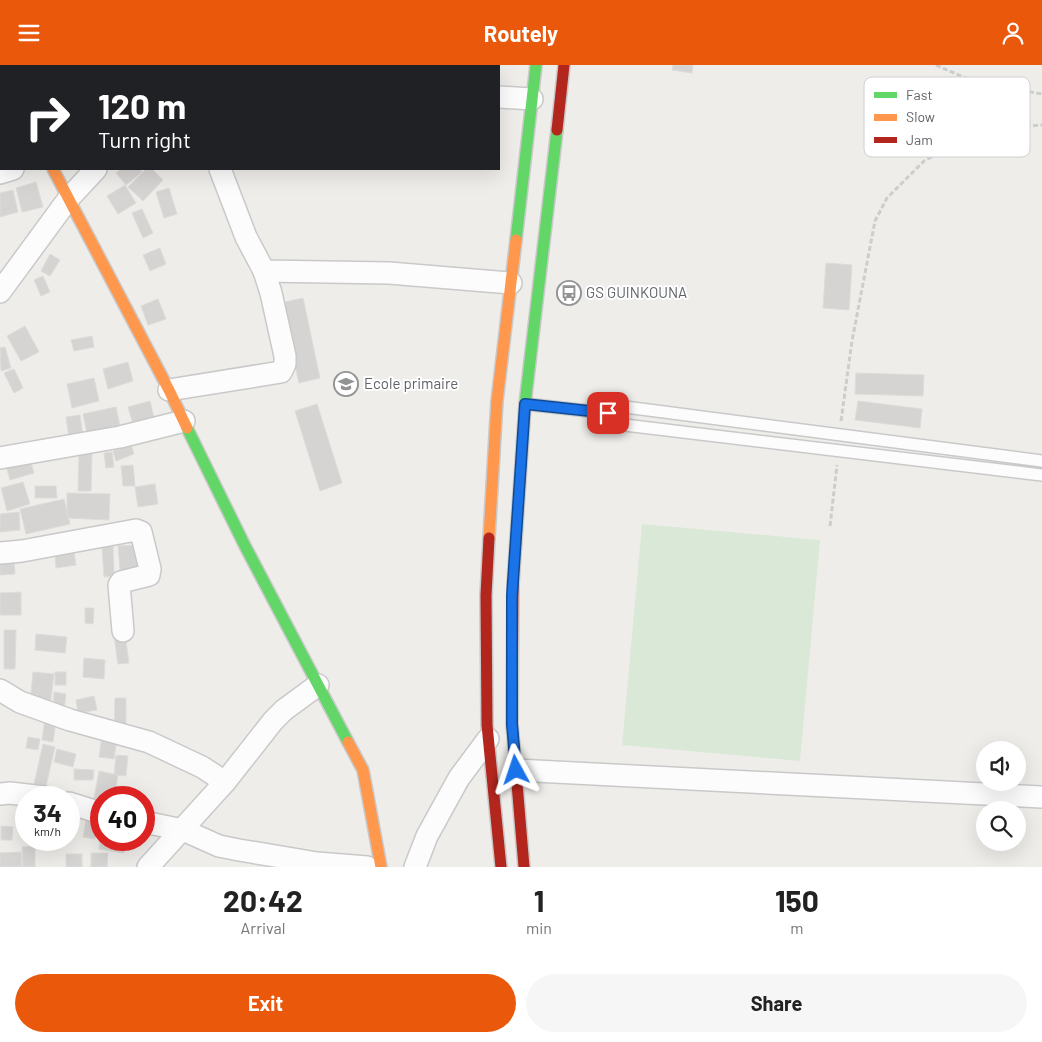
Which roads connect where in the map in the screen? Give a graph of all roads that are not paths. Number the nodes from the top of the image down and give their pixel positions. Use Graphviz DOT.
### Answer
graph roads {
  1 [pos="536,65"];
  2 [pos="564,65"];
  3 [pos="500,97"];
  4 [pos="532,99"];
  5 [pos="54,170"];
  6 [pos="95,170"];
  7 [pos="220,170"];
  8 [pos="69,198"];
  9 [pos="264,271"];
  10 [pos="511,283"];
  11 [pos="0,292"];
  12 [pos="169,390"];
  13 [pos="511,403"];
  14 [pos="608,413"];
  15 [pos="184,421"];
  16 [pos="4,451"];
  17 [pos="1042,461"];
  18 [pos="1042,475"];
  19 [pos="0,553"];
  20 [pos="123,631"];
  21 [pos="318,685"];
  22 [pos="0,691"];
  23 [pos="488,739"];
  24 [pos="516,770"];
  25 [pos="225,782"];
  26 [pos="0,793"];
  27 [pos="15,794"];
  28 [pos="1042,797"];
  29 [pos="155,824"];
  30 [pos="183,830"];
  31 [pos="273,862"];
  32 [pos="148,867"];
  33 [pos="367,867"];
  34 [pos="381,867"];
  35 [pos="415,867"];
  36 [pos="501,867"];
  37 [pos="524,867"];
  1 -- 4 [label="street"];
  2 -- 13 [label="street"];
  3 -- 4 [label="street"];
  4 -- 10 [label="street"];
  5 -- 8 [label="street"];
  6 -- 8 [label="street"];
  7 -- 9 [label="street"];
  8 -- 11 [label="street"];
  8 -- 12 [label="street"];
  9 -- 10 [label="street"];
  9 -- 12 [label="street"];
  10 -- 13 [label="street"];
  12 -- 15 [label="street"];
  13 -- 14 [label="lane"];
  13 -- 23 [label="street"];
  13 -- 24 [label="street"];
  14 -- 17 [label="lane"];
  14 -- 18 [label="lane"];
  15 -- 16 [label="street"];
  15 -- 21 [label="street"];
  19 -- 20 [label="street"];
  21 -- 25 [label="street"];
  21 -- 34 [label="street"];
  22 -- 25 [label="street"];
  23 -- 35 [label="street"];
  23 -- 36 [label="street"];
  24 -- 28 [label="street"];
  24 -- 37 [label="street"];
  25 -- 30 [label="street"];
  26 -- 27 [label="street"];
  29 -- 30 [label="street"];
  30 -- 31 [label="street"];
  30 -- 32 [label="street"];
  31 -- 33 [label="street"];
}
